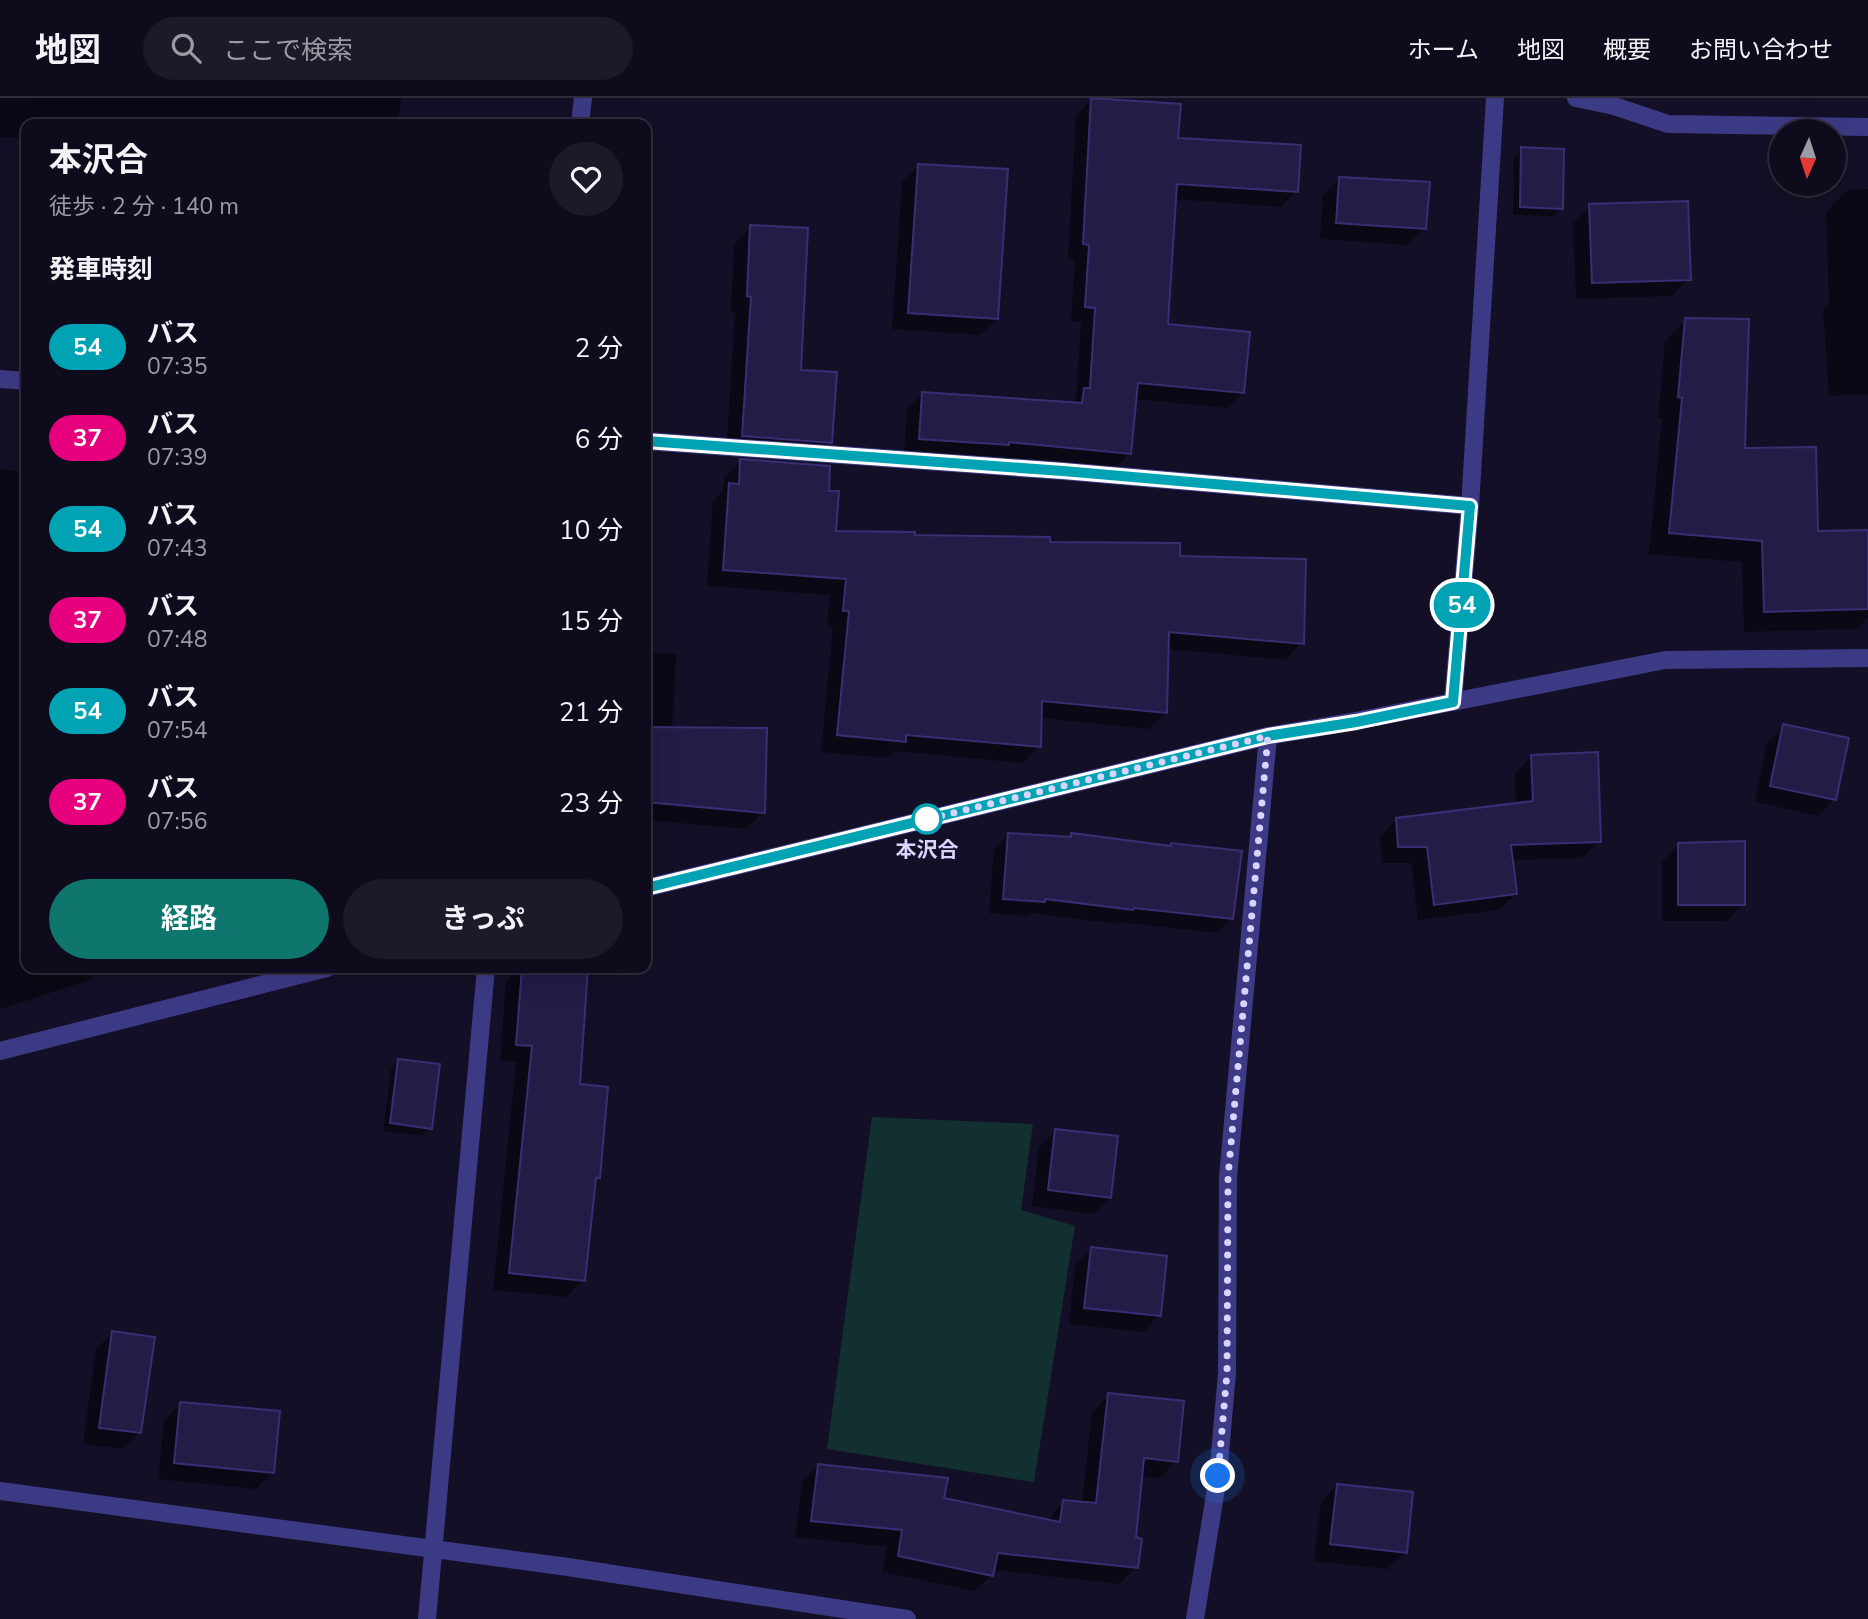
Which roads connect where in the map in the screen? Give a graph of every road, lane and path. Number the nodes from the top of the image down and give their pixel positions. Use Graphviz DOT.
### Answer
graph roads {
  1 [pos="583,98"];
  2 [pos="1495,98"];
  3 [pos="1576,98"];
  4 [pos="581,119"];
  5 [pos="1868,127"];
  6 [pos="0,379"];
  7 [pos="21,381"];
  8 [pos="651,441"];
  9 [pos="1470,506"];
  10 [pos="1868,658"];
  11 [pos="1453,702"];
  12 [pos="1268,736"];
  13 [pos="651,887"];
  14 [pos="307,973"];
  15 [pos="486,973"];
  16 [pos="0,1051"];
  17 [pos="0,1491"];
  18 [pos="433,1550"];
  19 [pos="427,1619"];
  20 [pos="907,1619"];
  21 [pos="1195,1619"];
  1 -- 4 [label="street"];
  2 -- 9 [label="street"];
  3 -- 5 [label="street"];
  6 -- 7 [label="street"];
  8 -- 9 [label="street"];
  9 -- 11 [label="street"];
  10 -- 11 [label="street"];
  11 -- 12 [label="street"];
  12 -- 13 [label="street"];
  12 -- 21 [label="street"];
  14 -- 16 [label="street"];
  15 -- 18 [label="street"];
  17 -- 18 [label="street"];
  18 -- 19 [label="street"];
  18 -- 20 [label="street"];
}
